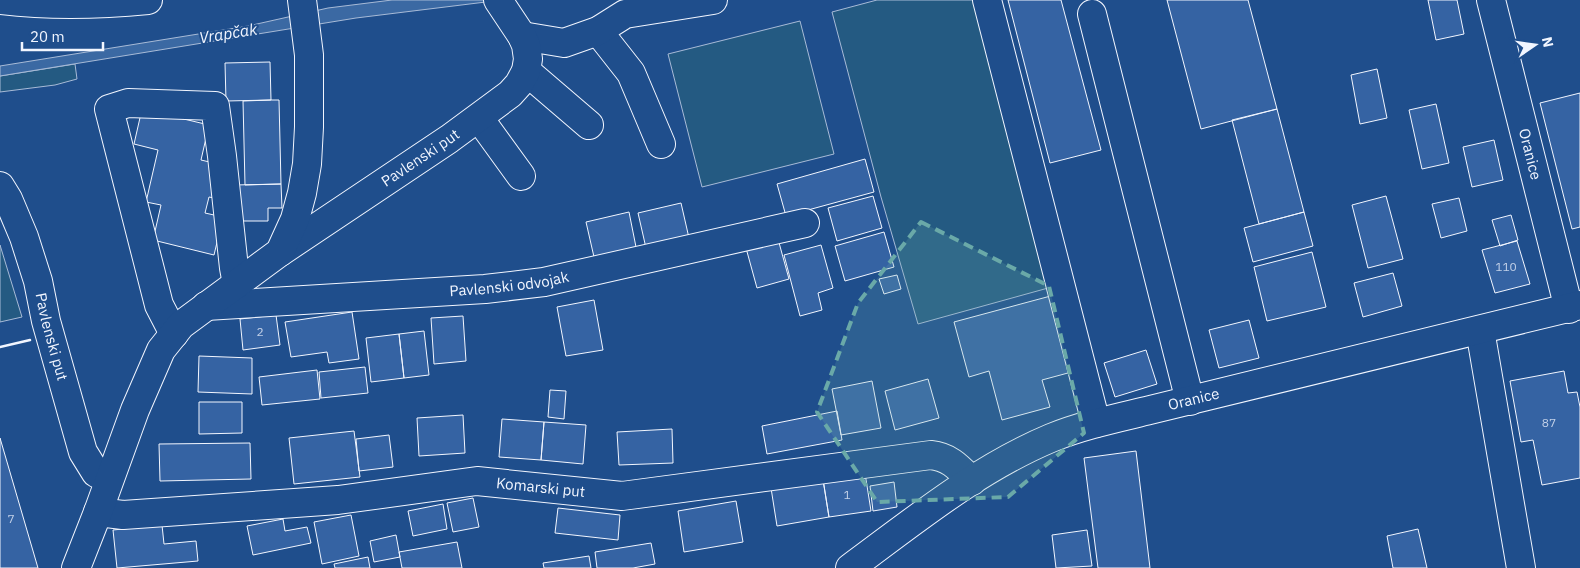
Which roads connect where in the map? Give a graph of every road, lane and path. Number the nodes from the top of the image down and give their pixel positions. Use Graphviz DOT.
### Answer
graph roads {
  1 [pos="0,0"];
  2 [pos="148,0"];
  3 [pos="302,0"];
  4 [pos="713,0"];
  5 [pos="987,0"];
  6 [pos="1491,0"];
  7 [pos="1092,14"];
  8 [pos="510,18"];
  9 [pos="598,31"];
  10 [pos="526,71"];
  11 [pos="479,118"];
  12 [pos="589,125"];
  13 [pos="662,144"];
  14 [pos="521,176"];
  15 [pos="0,186"];
  16 [pos="805,223"];
  17 [pos="280,252"];
  18 [pos="237,284"];
  19 [pos="206,306"];
  20 [pos="1574,307"];
  21 [pos="1480,330"];
  22 [pos="174,334"];
  23 [pos="1190,400"];
  24 [pos="1096,424"];
  25 [pos="110,479"];
  26 [pos="972,481"];
  27 [pos="98,512"];
  28 [pos="76,568"];
  29 [pos="850,568"];
  30 [pos="1521,568"];
  1 -- 2 [label="street"];
  3 -- 17 [label="street, Pavlenski put"];
  4 -- 9 [label="street"];
  5 -- 24 [label="street"];
  6 -- 20 [label="street, Oranice"];
  7 -- 23 [label="street"];
  8 -- 9 [label="street"];
  8 -- 10 [label="street"];
  9 -- 13 [label="street"];
  10 -- 11 [label="street, Pavlenski put"];
  10 -- 12 [label="street"];
  11 -- 14 [label="street"];
  11 -- 17 [label="street, Pavlenski put"];
  15 -- 25 [label="street, Pavlenski put"];
  16 -- 19 [label="street, Pavlenski odvojak"];
  17 -- 18 [label="street, Pavlenski put"];
  18 -- 19 [label="street, Pavlenski put"];
  18 -- 22 [label="street"];
  19 -- 22 [label="street, Pavlenski put"];
  20 -- 21 [label="street, Oranice"];
  21 -- 23 [label="street, Oranice"];
  21 -- 30 [label="street"];
  22 -- 25 [label="street, Pavlenski put"];
  23 -- 24 [label="street, Oranice"];
  24 -- 26 [label="street, Oranice"];
  25 -- 27 [label="street, Pavlenski put"];
  26 -- 27 [label="street, Komarski put"];
  26 -- 29 [label="street, Oranice"];
  27 -- 28 [label="street, Pavlenski put"];
}
